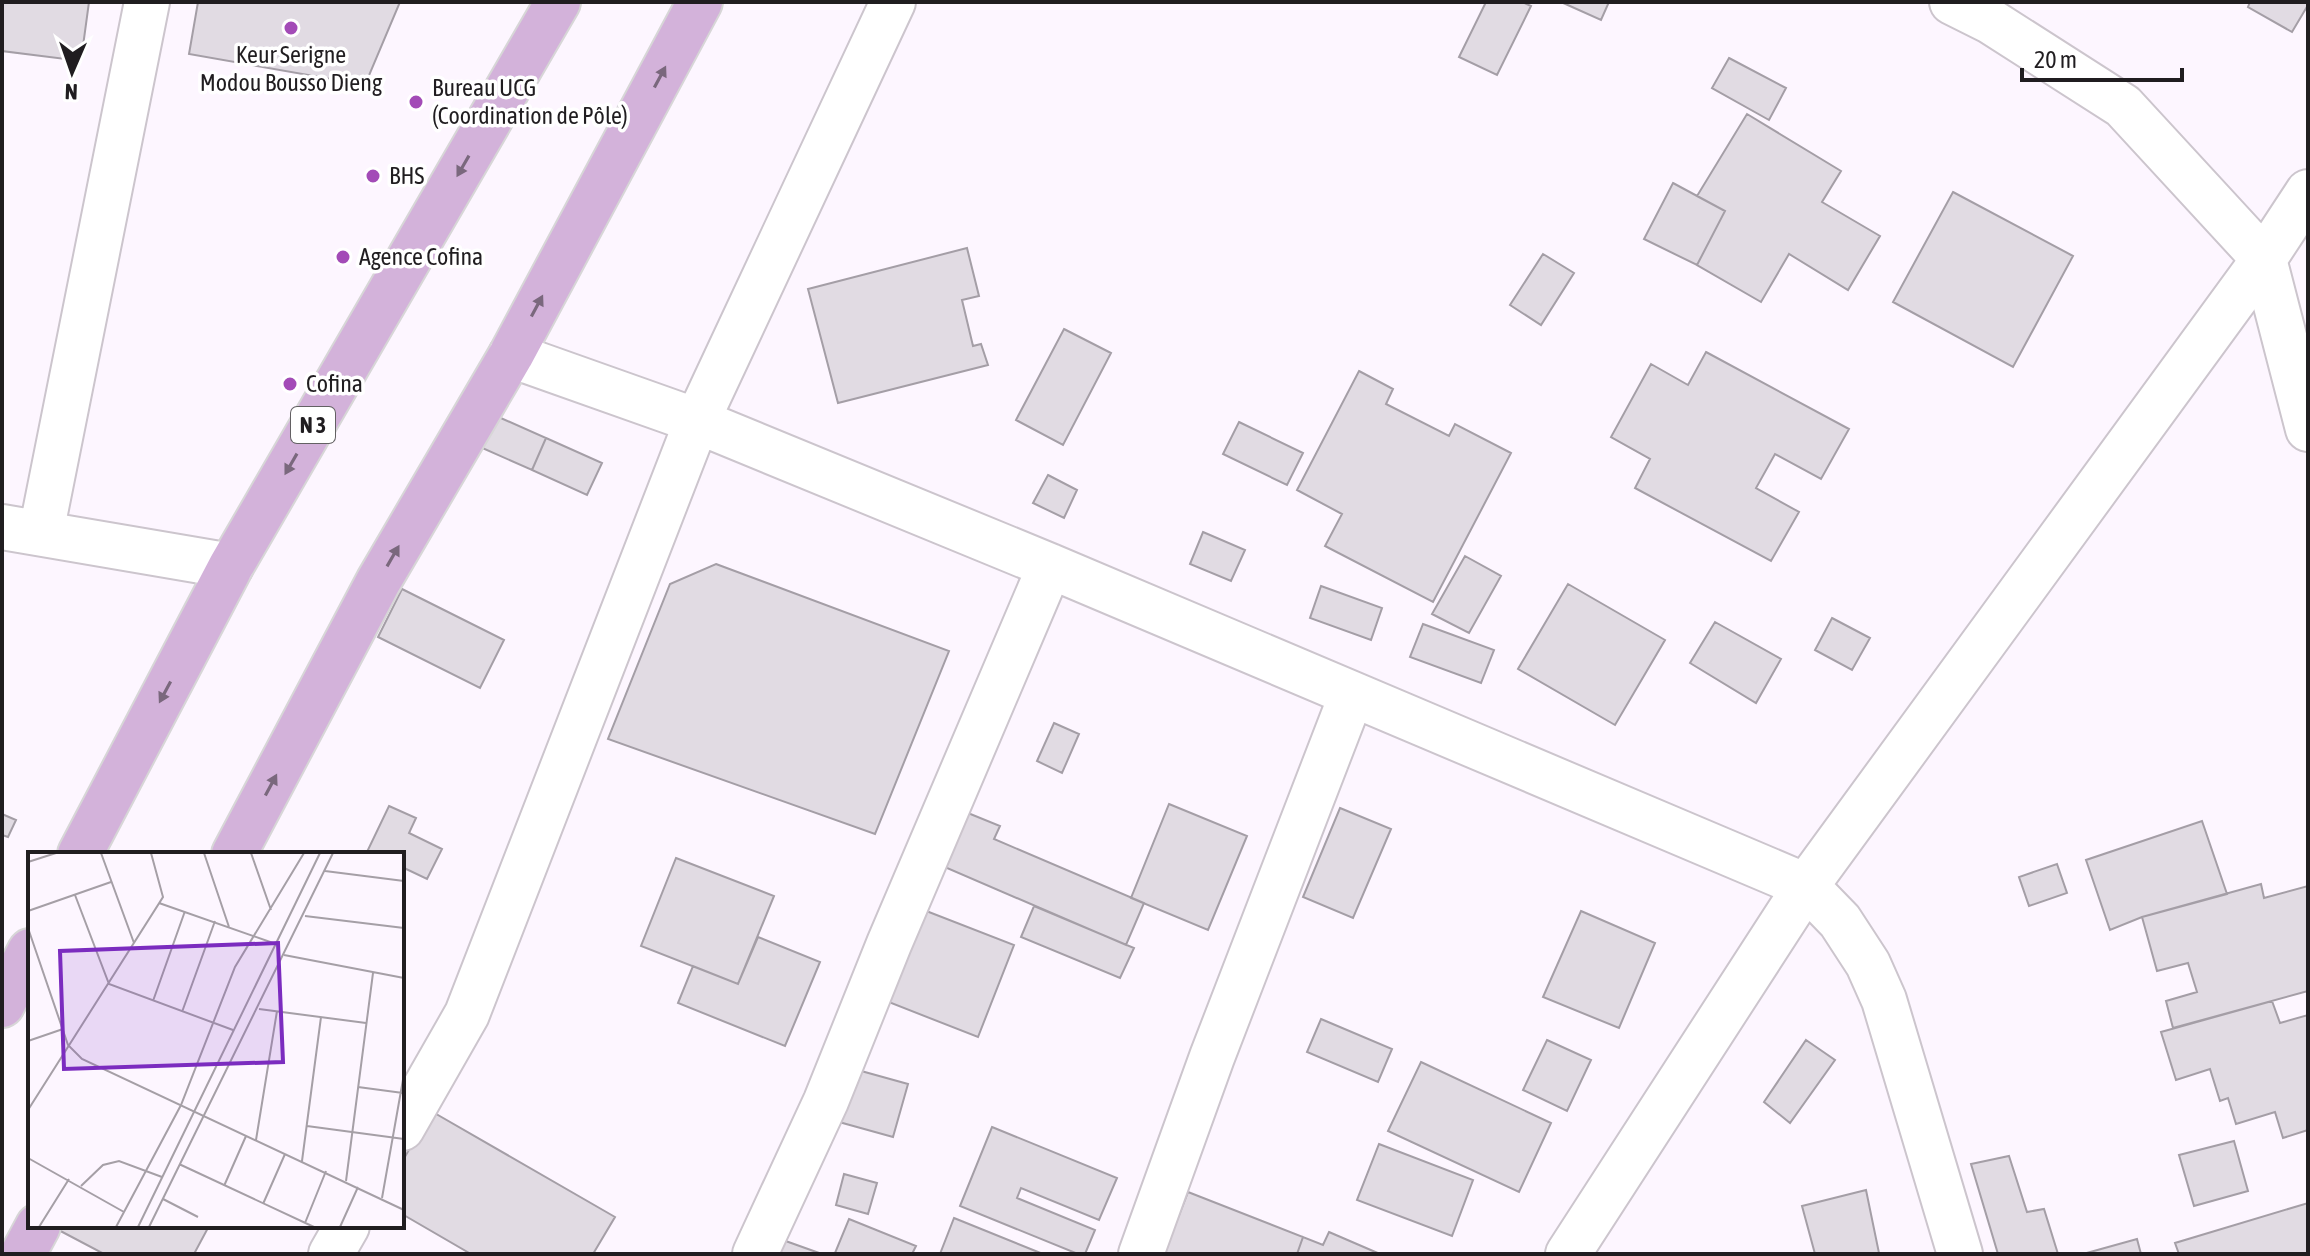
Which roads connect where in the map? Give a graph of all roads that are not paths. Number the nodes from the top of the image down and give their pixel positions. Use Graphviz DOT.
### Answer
graph roads {
  1 [pos="147,2"];
  2 [pos="558,2"];
  3 [pos="700,2"];
  4 [pos="893,2"];
  5 [pos="1952,2"];
  6 [pos="2308,192"];
  7 [pos="2264,259"];
  8 [pos="511,355"];
  9 [pos="697,421"];
  10 [pos="2308,428"];
  11 [pos="22,530"];
  12 [pos="231,566"];
  13 [pos="1050,566"];
  14 [pos="1352,694"];
  15 [pos="81,852"];
  16 [pos="235,852"];
  17 [pos="1806,886"];
  18 [pos="28,955"];
  19 [pos="2,1005"];
  20 [pos="404,1124"];
  21 [pos="346,1228"];
  22 [pos="331,1254"];
  23 [pos="755,1254"];
  24 [pos="1141,1254"];
  25 [pos="1568,1254"];
  26 [pos="1960,1254"];
  1 -- 11 [label="street"];
  2 -- 12 [label="main road, N 3, one-way"];
  8 -- 3 [label="main road, one-way"];
  4 -- 9 [label="street"];
  5 -- 7 [label="street"];
  6 -- 7 [label="street"];
  7 -- 10 [label="street"];
  7 -- 17 [label="street"];
  8 -- 9 [label="street"];
  16 -- 8 [label="main road, one-way"];
  9 -- 13 [label="street"];
  9 -- 20 [label="street"];
  11 -- 12 [label="street"];
  12 -- 15 [label="main road, N 3, one-way"];
  13 -- 14 [label="street"];
  13 -- 23 [label="street"];
  14 -- 17 [label="street"];
  14 -- 24 [label="street"];
  17 -- 25 [label="street"];
  17 -- 26 [label="street"];
  18 -- 19 [label="main road"];
  21 -- 22 [label="street"];
}
